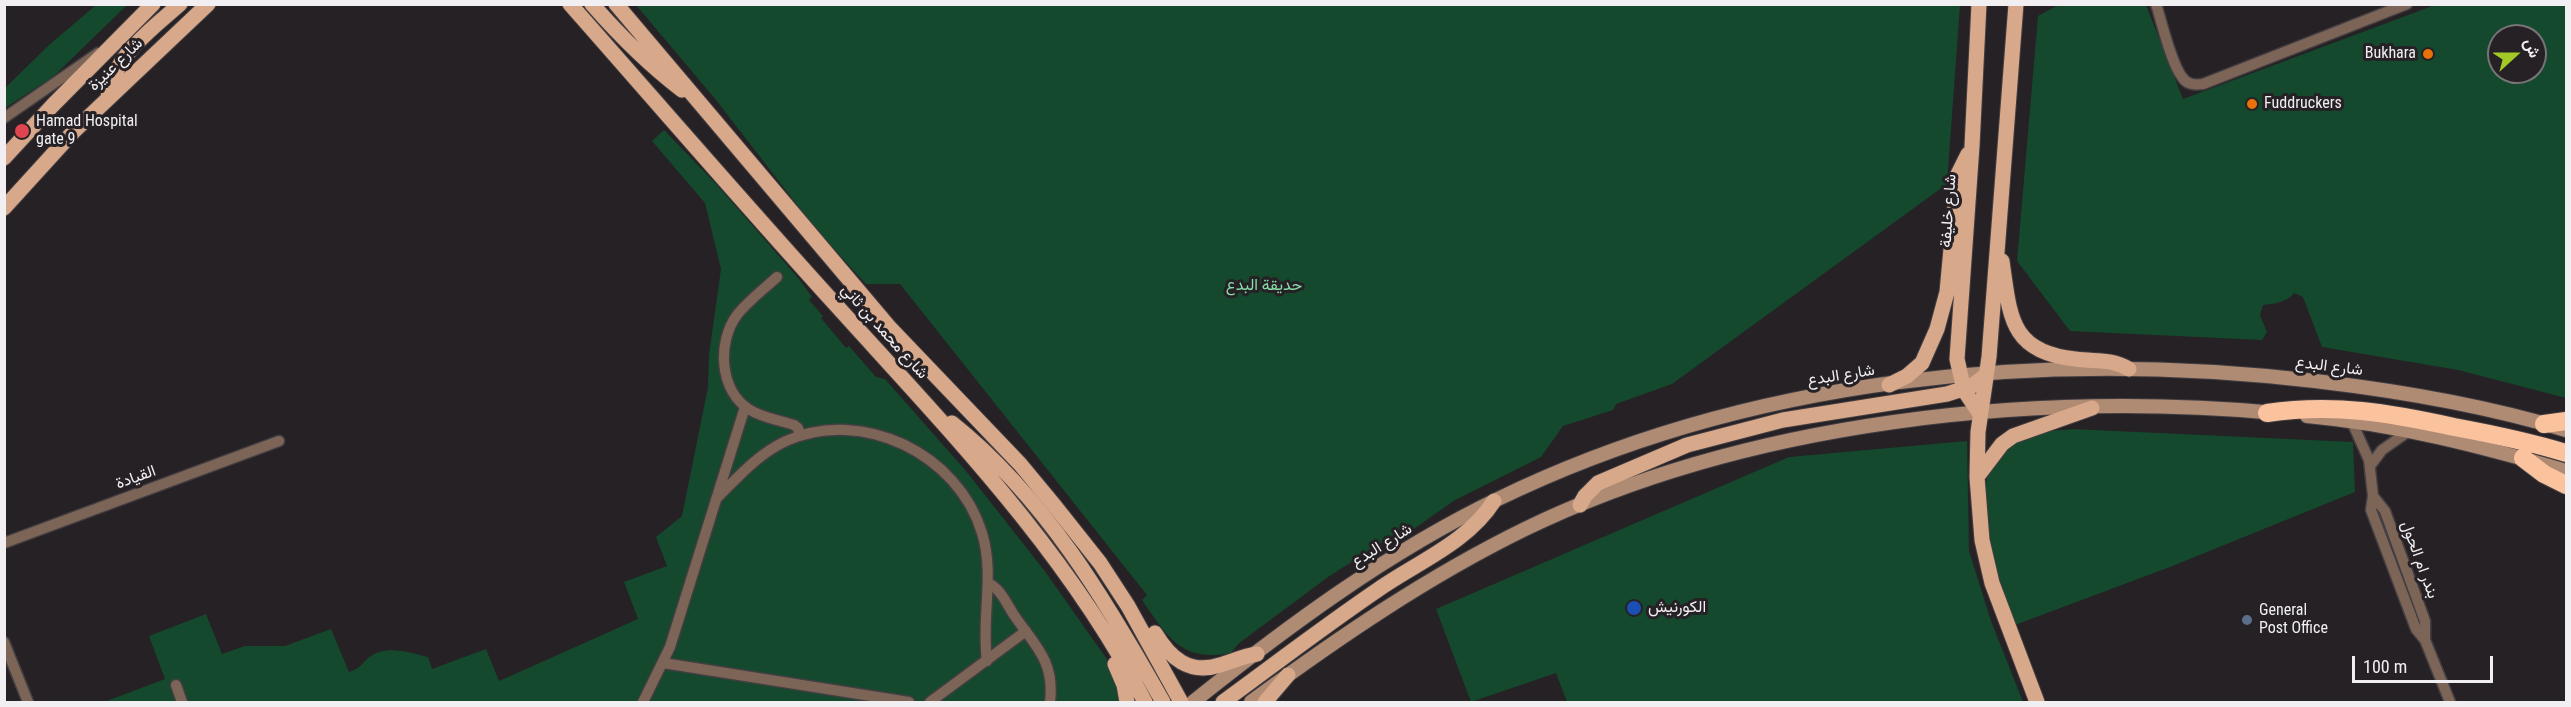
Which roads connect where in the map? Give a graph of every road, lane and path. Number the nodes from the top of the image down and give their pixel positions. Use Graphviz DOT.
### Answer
graph roads {
  1 [pos="153,4"];
  2 [pos="180,4"];
  3 [pos="208,4"];
  4 [pos="570,4"];
  5 [pos="592,4"];
  6 [pos="616,4"];
  7 [pos="1978,4"];
  8 [pos="2016,4"];
  9 [pos="2156,4"];
  10 [pos="2407,4"];
  11 [pos="109,47"];
  12 [pos="108,98"];
  13 [pos="703,106"];
  14 [pos="5,117"];
  15 [pos="1972,146"];
  16 [pos="4,158"];
  17 [pos="4,208"];
  18 [pos="1997,244"];
  19 [pos="777,277"];
  20 [pos="2128,369"];
  21 [pos="1986,375"];
  22 [pos="1962,383"];
  23 [pos="1889,385"];
  24 [pos="925,404"];
  25 [pos="745,407"];
  26 [pos="2092,408"];
  27 [pos="2267,413"];
  28 [pos="1980,414"];
  29 [pos="2566,421"];
  30 [pos="2352,422"];
  31 [pos="2544,424"];
  32 [pos="2566,430"];
  33 [pos="2409,431"];
  34 [pos="800,436"];
  35 [pos="279,441"];
  36 [pos="2566,453"];
  37 [pos="2523,458"];
  38 [pos="2370,466"];
  39 [pos="2566,471"];
  40 [pos="1977,477"];
  41 [pos="2566,485"];
  42 [pos="716,499"];
  43 [pos="1494,501"];
  44 [pos="1580,505"];
  45 [pos="4,543"];
  46 [pos="988,583"];
  47 [pos="1128,606"];
  48 [pos="1104,627"];
  49 [pos="1026,632"];
  50 [pos="4,642"];
  51 [pos="1257,654"];
  52 [pos="987,661"];
  53 [pos="663,663"];
  54 [pos="1288,675"];
  55 [pos="176,685"];
  56 [pos="28,702"];
  57 [pos="182,702"];
  58 [pos="643,702"];
  59 [pos="909,702"];
  60 [pos="930,702"];
  61 [pos="1050,702"];
  62 [pos="1127,702"];
  63 [pos="1145,702"];
  64 [pos="1163,702"];
  65 [pos="1180,702"];
  66 [pos="1193,702"];
  67 [pos="1223,702"];
  68 [pos="1251,702"];
  69 [pos="1265,702"];
  70 [pos="2037,702"];
  71 [pos="2450,702"];
  1 -- 11 [label="main road, شارع عنيزة"];
  2 -- 12 [label="main road"];
  3 -- 12 [label="main road, شارع عنيزة"];
  4 -- 24 [label="main road, شارع محمد بن ثاني"];
  5 -- 13 [label="main road"];
  6 -- 13 [label="main road, شارع محمد بن ثاني"];
  7 -- 15 [label="main road, شارع خليفة"];
  8 -- 18 [label="main road"];
  9 -- 10 [label="street"];
  11 -- 14 [label="street, شارع عنيزة"];
  11 -- 16 [label="main road, شارع عنيزة"];
  12 -- 17 [label="main road, شارع عنيزة"];
  13 -- 47 [label="main road, شارع محمد بن ثاني"];
  15 -- 22 [label="main road, شارع خليفة"];
  15 -- 23 [label="main road"];
  18 -- 20 [label="main road"];
  18 -- 21 [label="main road"];
  19 -- 25 [label="street"];
  20 -- 21 [label="main road, شارع البدع"];
  20 -- 31 [label="main road, شارع البدع"];
  21 -- 22 [label="main road"];
  21 -- 28 [label="main road"];
  22 -- 23 [label="main road, شارع البدع"];
  22 -- 28 [label="main road, شارع خليفة"];
  22 -- 44 [label="main road"];
  23 -- 43 [label="main road, شارع البدع"];
  24 -- 48 [label="main road, شارع محمد بن ثاني"];
  24 -- 64 [label="main road"];
  25 -- 34 [label="street"];
  25 -- 42 [label="street"];
  26 -- 27 [label="main road"];
  26 -- 28 [label="main road"];
  26 -- 40 [label="main road"];
  27 -- 30 [label="main road"];
  27 -- 36 [label="highway"];
  28 -- 40 [label="main road"];
  28 -- 44 [label="main road"];
  29 -- 31 [label="highway"];
  30 -- 33 [label="main road"];
  30 -- 38 [label="street, بندر ام الحول"];
  31 -- 32 [label="main road, شارع البدع"];
  33 -- 37 [label="main road"];
  33 -- 38 [label="street"];
  34 -- 42 [label="street"];
  34 -- 46 [label="street"];
  35 -- 45 [label="street, القيادة"];
  37 -- 39 [label="main road"];
  37 -- 41 [label="highway"];
  38 -- 71 [label="street, بندر ام الحول"];
  40 -- 70 [label="main road"];
  42 -- 53 [label="street"];
  43 -- 51 [label="main road, شارع البدع"];
  43 -- 67 [label="main road"];
  44 -- 54 [label="main road"];
  46 -- 49 [label="street"];
  46 -- 52 [label="street"];
  47 -- 51 [label="main road"];
  47 -- 65 [label="main road, شارع محمد بن ثاني"];
  48 -- 62 [label="main road"];
  48 -- 63 [label="main road, شارع محمد بن ثاني"];
  49 -- 52 [label="street"];
  49 -- 61 [label="street"];
  50 -- 56 [label="street"];
  51 -- 66 [label="main road, شارع البدع"];
  52 -- 60 [label="street"];
  53 -- 58 [label="street"];
  53 -- 59 [label="street"];
  54 -- 68 [label="main road"];
  54 -- 69 [label="main road"];
  55 -- 57 [label="street"];
}
